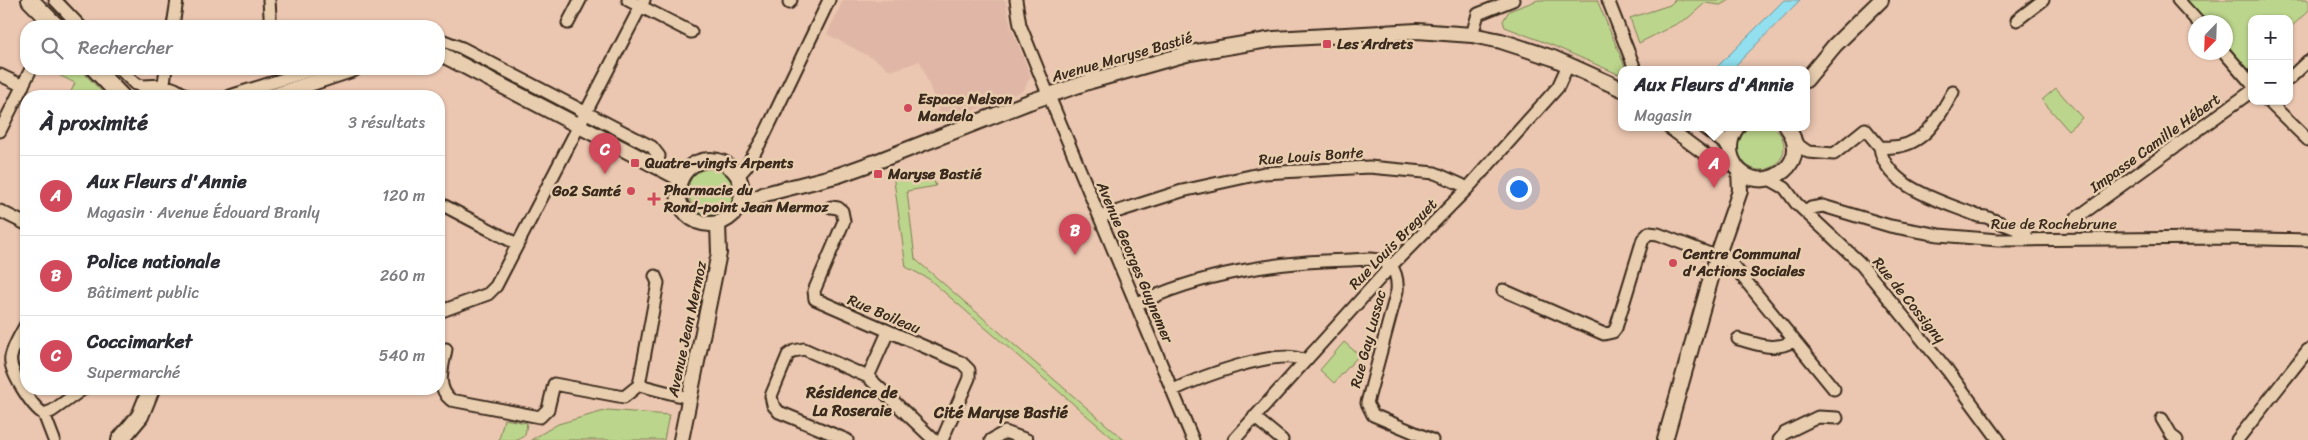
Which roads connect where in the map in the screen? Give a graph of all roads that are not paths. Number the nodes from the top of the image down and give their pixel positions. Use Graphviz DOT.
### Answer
graph roads {
  1 [pos="30,0"];
  2 [pos="55,0"];
  3 [pos="177,0"];
  4 [pos="269,0"];
  5 [pos="580,0"];
  6 [pos="628,0"];
  7 [pos="830,0"];
  8 [pos="1016,0"];
  9 [pos="1513,0"];
  10 [pos="1608,0"];
  11 [pos="1881,0"];
  12 [pos="2044,0"];
  13 [pos="2178,0"];
  14 [pos="643,3"];
  15 [pos="2192,15"];
  16 [pos="270,16"];
  17 [pos="50,20"];
  18 [pos="74,20"];
  19 [pos="174,20"];
  20 [pos="2017,20"];
  21 [pos="568,23"];
  22 [pos="691,32"];
  23 [pos="1472,35"];
  24 [pos="445,41"];
  25 [pos="445,57"];
  26 [pos="2231,60"];
  27 [pos="2308,61"];
  28 [pos="1568,65"];
  29 [pos="1634,66"];
  30 [pos="0,75"];
  31 [pos="28,75"];
  32 [pos="101,75"];
  33 [pos="126,75"];
  34 [pos="165,75"];
  35 [pos="296,75"];
  36 [pos="336,75"];
  37 [pos="1810,75"];
  38 [pos="2293,75"];
  39 [pos="2248,79"];
  40 [pos="23,86"];
  41 [pos="1618,89"];
  42 [pos="21,90"];
  43 [pos="115,90"];
  44 [pos="159,90"];
  45 [pos="163,90"];
  46 [pos="249,90"];
  47 [pos="291,90"];
  48 [pos="20,92"];
  49 [pos="1953,92"];
  50 [pos="2248,94"];
  51 [pos="1049,96"];
  52 [pos="2272,105"];
  53 [pos="582,119"];
  54 [pos="0,131"];
  55 [pos="1673,131"];
  56 [pos="1711,131"];
  57 [pos="1734,131"];
  58 [pos="1789,131"];
  59 [pos="2308,140"];
  60 [pos="1794,142"];
  61 [pos="1730,146"];
  62 [pos="1880,147"];
  63 [pos="1808,152"];
  64 [pos="1789,165"];
  65 [pos="1736,166"];
  66 [pos="681,179"];
  67 [pos="1754,179"];
  68 [pos="1769,179"];
  69 [pos="740,181"];
  70 [pos="1785,188"];
  71 [pos="1466,190"];
  72 [pos="1740,191"];
  73 [pos="765,194"];
  74 [pos="445,207"];
  75 [pos="739,207"];
  76 [pos="831,207"];
  77 [pos="0,210"];
  78 [pos="1806,212"];
  79 [pos="1100,217"];
  80 [pos="2075,219"];
  81 [pos="20,221"];
  82 [pos="718,224"];
  83 [pos="2026,233"];
  84 [pos="2308,240"];
  85 [pos="517,244"];
  86 [pos="1717,257"];
  87 [pos="1391,266"];
  88 [pos="655,276"];
  89 [pos="1503,290"];
  90 [pos="1136,305"];
  91 [pos="445,310"];
  92 [pos="888,332"];
  93 [pos="20,336"];
  94 [pos="1738,339"];
  95 [pos="1793,340"];
  96 [pos="446,349"];
  97 [pos="2308,350"];
  98 [pos="445,357"];
  99 [pos="1304,361"];
  100 [pos="868,377"];
  101 [pos="20,383"];
  102 [pos="639,386"];
  103 [pos="1834,389"];
  104 [pos="1173,390"];
  105 [pos="28,395"];
  106 [pos="75,395"];
  107 [pos="149,395"];
  108 [pos="445,395"];
  109 [pos="689,398"];
  110 [pos="44,414"];
  111 [pos="1254,417"];
  112 [pos="1836,418"];
  113 [pos="2162,419"];
  114 [pos="54,440"];
  115 [pos="120,440"];
  116 [pos="681,440"];
  117 [pos="847,440"];
  118 [pos="934,440"];
  119 [pos="942,440"];
  120 [pos="991,440"];
  121 [pos="1027,440"];
  122 [pos="1194,440"];
  123 [pos="1234,440"];
  124 [pos="1282,440"];
  125 [pos="1432,440"];
  126 [pos="1665,440"];
  127 [pos="1779,440"];
  128 [pos="1999,440"];
  129 [pos="2178,440"];
  130 [pos="2237,440"];
  1 -- 17 [label="main road"];
  2 -- 18 [label="street"];
  3 -- 19 [label="street"];
  4 -- 16 [label="street"];
  5 -- 21 [label="street"];
  6 -- 14 [label="street"];
  7 -- 69 [label="street"];
  8 -- 51 [label="street, Avenue Georges Guynemer"];
  9 -- 23 [label="street"];
  10 -- 29 [label="street"];
  11 -- 37 [label="street"];
  12 -- 20 [label="street"];
  13 -- 15 [label="street"];
  14 -- 22 [label="street"];
  14 -- 53 [label="street"];
  23 -- 28 [label="street, Avenue Maryse Bastié"];
  23 -- 51 [label="street, Avenue Maryse Bastié"];
  24 -- 53 [label="street"];
  25 -- 53 [label="street"];
  26 -- 39 [label="street"];
  27 -- 38 [label="street"];
  28 -- 41 [label="street, Avenue Maryse Bastié"];
  28 -- 71 [label="street, Rue Louis Breguet"];
  30 -- 40 [label="street"];
  31 -- 40 [label="street"];
  32 -- 43 [label="main road"];
  33 -- 44 [label="street"];
  34 -- 45 [label="street"];
  35 -- 46 [label="street"];
  36 -- 47 [label="street"];
  40 -- 42 [label="street"];
  48 -- 54 [label="street"];
  49 -- 62 [label="street"];
  50 -- 80 [label="street, Impasse Camille Hébert"];
  51 -- 73 [label="street, Avenue Maryse Bastié"];
  51 -- 79 [label="street, Avenue Georges Guynemer"];
  52 -- 59 [label="street"];
  53 -- 66 [label="street"];
  53 -- 85 [label="street"];
  55 -- 65 [label="street"];
  56 -- 61 [label="street"];
  57 -- 61 [label="street"];
  58 -- 60 [label="street"];
  60 -- 63 [label="street"];
  60 -- 64 [label="street"];
  61 -- 65 [label="street"];
  62 -- 63 [label="street"];
  62 -- 83 [label="street"];
  63 -- 64 [label="street"];
  64 -- 68 [label="street"];
  64 -- 70 [label="street"];
  65 -- 67 [label="street"];
  65 -- 72 [label="street"];
  66 -- 69 [label="street"];
  66 -- 82 [label="street"];
  67 -- 68 [label="street"];
  67 -- 72 [label="street"];
  68 -- 70 [label="street, Rue de Cossigny"];
  69 -- 73 [label="street"];
  69 -- 75 [label="street"];
  70 -- 78 [label="street, Rue de Cossigny"];
  71 -- 79 [label="street, Rue Louis Bonte"];
  71 -- 87 [label="street, Rue Louis Breguet"];
  72 -- 86 [label="street"];
  73 -- 75 [label="street, Avenue Maryse Bastié"];
  74 -- 85 [label="street"];
  75 -- 82 [label="street"];
  76 -- 92 [label="street, Rue Boileau"];
  77 -- 81 [label="street"];
  78 -- 84 [label="street, Rue de Rochebrune"];
  78 -- 128 [label="street, Rue de Cossigny"];
  79 -- 90 [label="street, Avenue Georges Guynemer"];
  82 -- 109 [label="street, Avenue Jean Mermoz"];
  85 -- 91 [label="street"];
  86 -- 89 [label="street"];
  86 -- 95 [label="street"];
  86 -- 126 [label="street"];
  87 -- 90 [label="street"];
  87 -- 99 [label="street, Rue Louis Breguet"];
  87 -- 125 [label="street, Rue Gay Lussac"];
  88 -- 102 [label="street"];
  90 -- 104 [label="street, Avenue Georges Guynemer"];
  92 -- 100 [label="street"];
  92 -- 119 [label="street, Rue Boileau"];
  93 -- 101 [label="street"];
  94 -- 95 [label="street"];
  95 -- 103 [label="street"];
  96 -- 98 [label="street"];
  97 -- 130 [label="street"];
  99 -- 104 [label="street"];
  99 -- 111 [label="street, Rue Louis Breguet"];
  100 -- 117 [label="street"];
  100 -- 118 [label="street"];
  102 -- 108 [label="street"];
  102 -- 109 [label="street"];
  104 -- 122 [label="street, Avenue Georges Guynemer"];
  105 -- 110 [label="street"];
  106 -- 110 [label="street"];
  107 -- 115 [label="main road"];
  109 -- 116 [label="street, Avenue Jean Mermoz"];
  110 -- 114 [label="street"];
  111 -- 123 [label="street, Rue Louis Breguet"];
  111 -- 124 [label="street"];
  112 -- 127 [label="street"];
  113 -- 129 [label="street"];
  120 -- 121 [label="street"];
}
